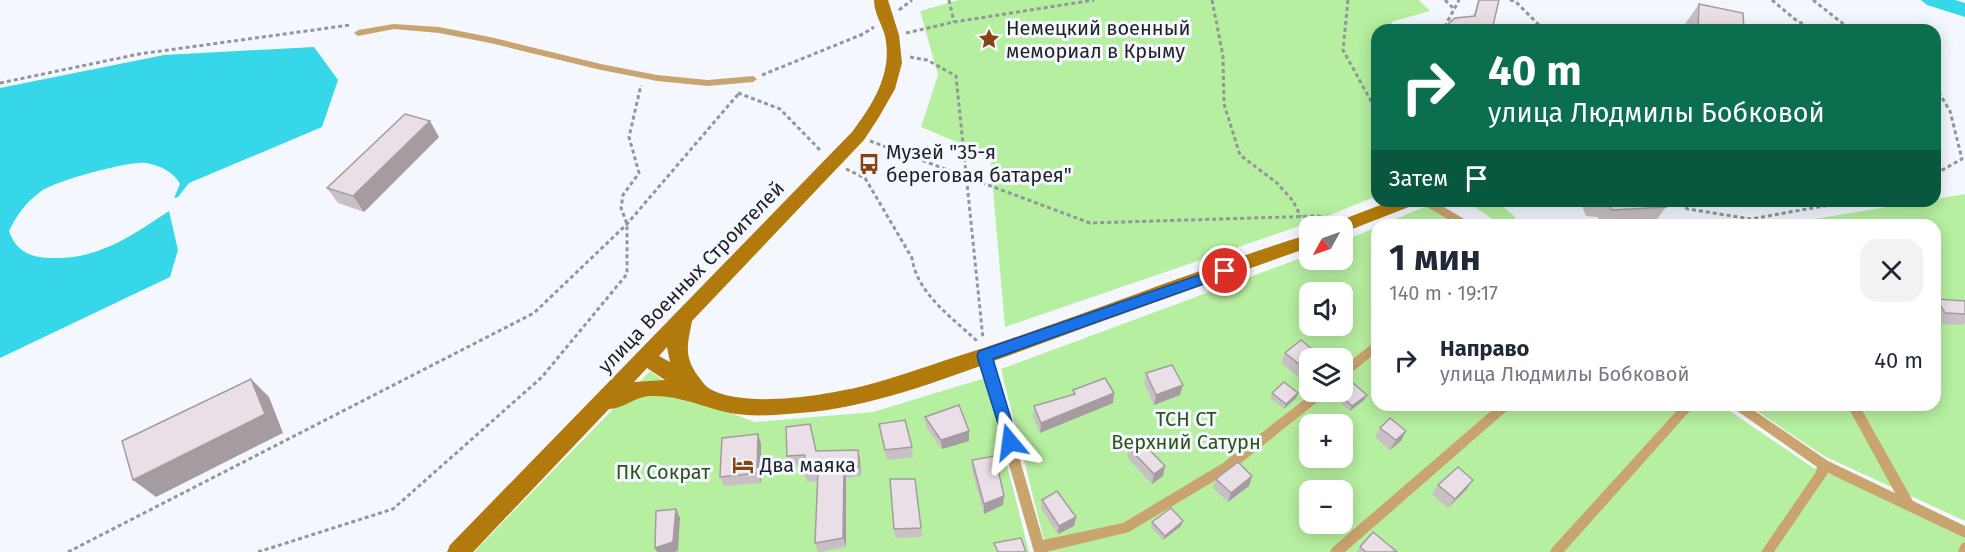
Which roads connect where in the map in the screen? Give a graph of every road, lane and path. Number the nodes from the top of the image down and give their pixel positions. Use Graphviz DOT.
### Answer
graph roads {
  1 [pos="949,0"];
  2 [pos="1094,0"];
  3 [pos="1212,0"];
  4 [pos="1348,0"];
  5 [pos="1445,0"];
  6 [pos="1459,0"];
  7 [pos="1510,0"];
  8 [pos="1772,0"];
  9 [pos="1813,0"];
  10 [pos="1516,1"];
  11 [pos="883,8"];
  12 [pos="1455,10"];
  13 [pos="400,17"];
  14 [pos="954,22"];
  15 [pos="370,23"];
  16 [pos="1446,24"];
  17 [pos="1538,24"];
  18 [pos="1803,24"];
  19 [pos="1843,24"];
  20 [pos="358,33"];
  21 [pos="550,44"];
  22 [pos="895,45"];
  23 [pos="640,71"];
  24 [pos="753,79"];
  25 [pos="0,83"];
  26 [pos="738,93"];
  27 [pos="1941,94"];
  28 [pos="1371,101"];
  29 [pos="858,136"];
  30 [pos="831,162"];
  31 [pos="1941,171"];
  32 [pos="968,176"];
  33 [pos="1388,207"];
  34 [pos="1436,207"];
  35 [pos="1684,207"];
  36 [pos="1818,207"];
  37 [pos="1300,216"];
  38 [pos="1299,217"];
  39 [pos="1353,218"];
  40 [pos="1455,219"];
  41 [pos="1751,219"];
  42 [pos="1751,219"];
  43 [pos="627,224"];
  44 [pos="1299,244"];
  45 [pos="687,314"];
  46 [pos="1371,351"];
  47 [pos="984,356"];
  48 [pos="646,357"];
  49 [pos="1353,366"];
  50 [pos="705,396"];
  51 [pos="1309,402"];
  52 [pos="1499,411"];
  53 [pos="1684,411"];
  54 [pos="1746,411"];
  55 [pos="1856,411"];
  56 [pos="592,413"];
  57 [pos="1824,465"];
  58 [pos="1908,505"];
  59 [pos="1965,532"];
  60 [pos="1040,550"];
  61 [pos="68,552"];
  62 [pos="258,552"];
  63 [pos="458,552"];
  64 [pos="1336,552"];
  65 [pos="1556,552"];
  66 [pos="1767,552"];
  1 -- 14 [label="path"];
  2 -- 14 [label="path"];
  3 -- 37 [label="path"];
  4 -- 28 [label="path"];
  5 -- 12 [label="path"];
  6 -- 12 [label="path"];
  7 -- 10 [label="path"];
  8 -- 18 [label="path"];
  9 -- 19 [label="path"];
  10 -- 17 [label="path"];
  11 -- 22 [label="main road"];
  11 -- 24 [label="path"];
  12 -- 16 [label="path"];
  13 -- 15 [label="lane"];
  14 -- 22 [label="path"];
  15 -- 20 [label="lane"];
  15 -- 25 [label="path"];
  21 -- 23 [label="lane"];
  22 -- 29 [label="main road, улица Военных Строителей"];
  22 -- 32 [label="path"];
  23 -- 24 [label="lane"];
  23 -- 43 [label="path"];
  24 -- 26 [label="path"];
  26 -- 30 [label="path"];
  26 -- 43 [label="path"];
  27 -- 31 [label="path"];
  29 -- 30 [label="main road, улица Военных Строителей"];
  29 -- 32 [label="path"];
  30 -- 32 [label="path"];
  30 -- 45 [label="main road, улица Военных Строителей"];
  32 -- 38 [label="path"];
  33 -- 39 [label="main road"];
  34 -- 40 [label="lane"];
  35 -- 41 [label="path"];
  36 -- 42 [label="path"];
  43 -- 61 [label="path"];
  43 -- 62 [label="path"];
  44 -- 47 [label="main road"];
  45 -- 48 [label="main road, улица Военных Строителей"];
  45 -- 50 [label="main road"];
  46 -- 49 [label="lane"];
  47 -- 50 [label="main road"];
  47 -- 60 [label="lane"];
  48 -- 50 [label="main road"];
  48 -- 56 [label="main road, улица Военных Строителей"];
  50 -- 56 [label="main road"];
  51 -- 60 [label="lane"];
  52 -- 64 [label="lane"];
  53 -- 65 [label="lane"];
  54 -- 57 [label="lane"];
  55 -- 58 [label="lane"];
  56 -- 63 [label="main road, улица Военных Строителей"];
  57 -- 58 [label="lane"];
  57 -- 66 [label="lane"];
  58 -- 59 [label="lane"];
}
